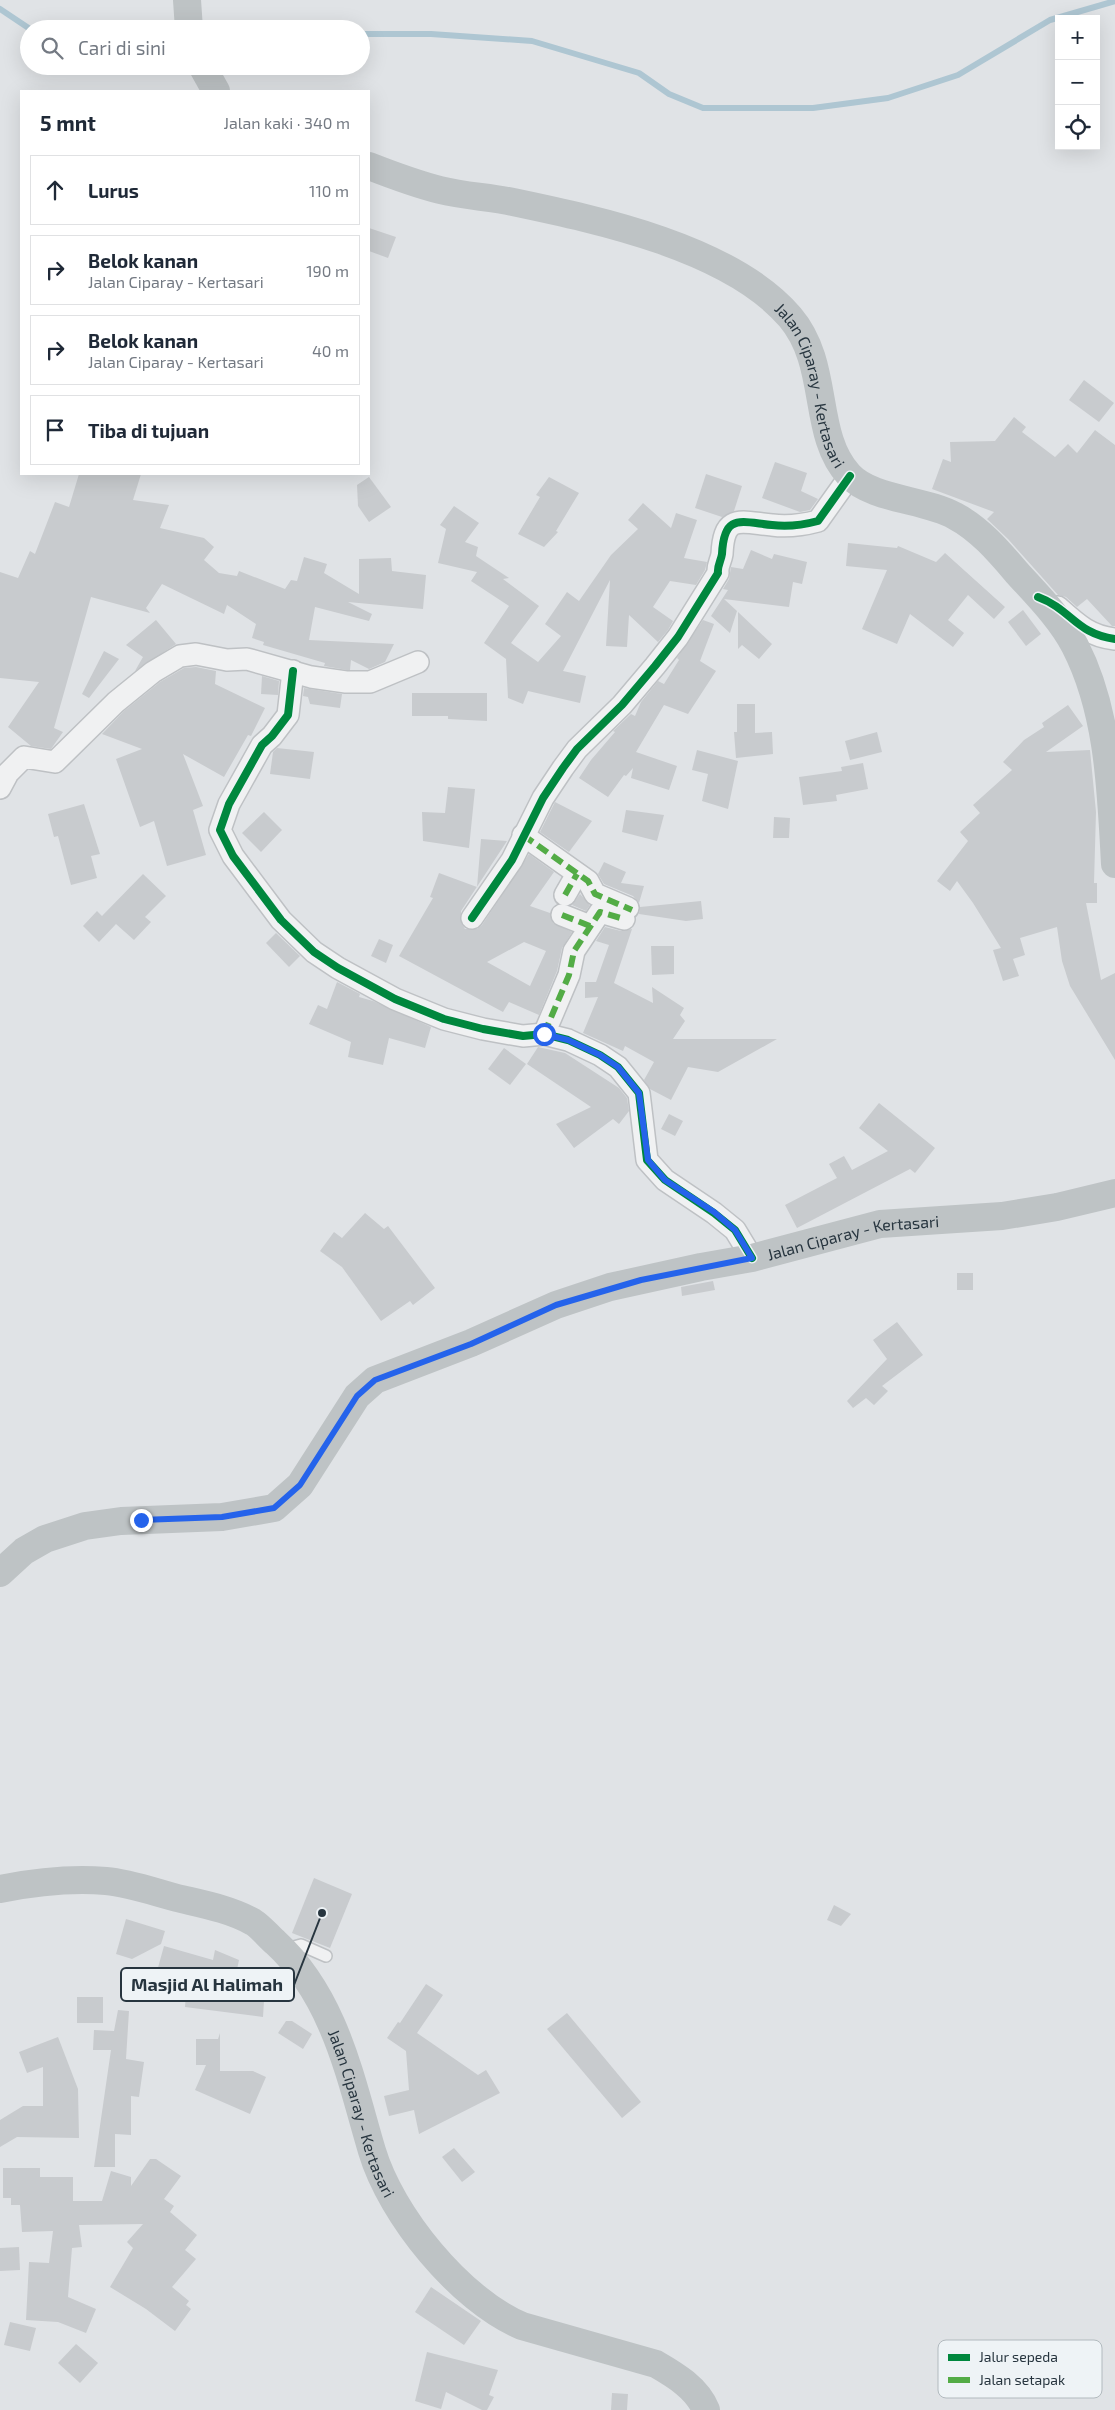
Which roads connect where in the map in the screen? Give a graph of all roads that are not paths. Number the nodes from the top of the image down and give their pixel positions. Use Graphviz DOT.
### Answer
graph roads {
  1 [pos="207,75"];
  2 [pos="215,90"];
  3 [pos="370,166"];
  4 [pos="850,476"];
  5 [pos="1038,597"];
  6 [pos="1115,639"];
  7 [pos="418,662"];
  8 [pos="293,671"];
  9 [pos="0,788"];
  10 [pos="523,835"];
  11 [pos="1115,864"];
  12 [pos="577,874"];
  13 [pos="472,918"];
  14 [pos="590,926"];
  15 [pos="544,1034"];
  16 [pos="1115,1192"];
  17 [pos="752,1258"];
  18 [pos="0,1573"];
  19 [pos="0,1890"];
  20 [pos="283,1950"];
  21 [pos="326,1956"];
  22 [pos="706,2410"];
  1 -- 2 [label="main road"];
  3 -- 4 [label="main road, Jalan Ciparay - Kertasari"];
  4 -- 5 [label="main road, Jalan Ciparay - Kertasari"];
  4 -- 10 [label="street"];
  5 -- 6 [label="street"];
  5 -- 11 [label="main road, Jalan Ciparay - Kertasari"];
  7 -- 8 [label="street"];
  8 -- 9 [label="street"];
  8 -- 15 [label="street"];
  10 -- 12 [label="street"];
  10 -- 13 [label="street"];
  12 -- 14 [label="street"];
  12 -- 14 [label="street"];
  14 -- 15 [label="street"];
  15 -- 17 [label="street"];
  16 -- 17 [label="main road, Jalan Ciparay - Kertasari"];
  17 -- 18 [label="main road, Jalan Ciparay - Kertasari"];
  19 -- 20 [label="main road, Jalan Ciparay - Kertasari"];
  20 -- 21 [label="lane"];
  20 -- 22 [label="main road, Jalan Ciparay - Kertasari"];
}
